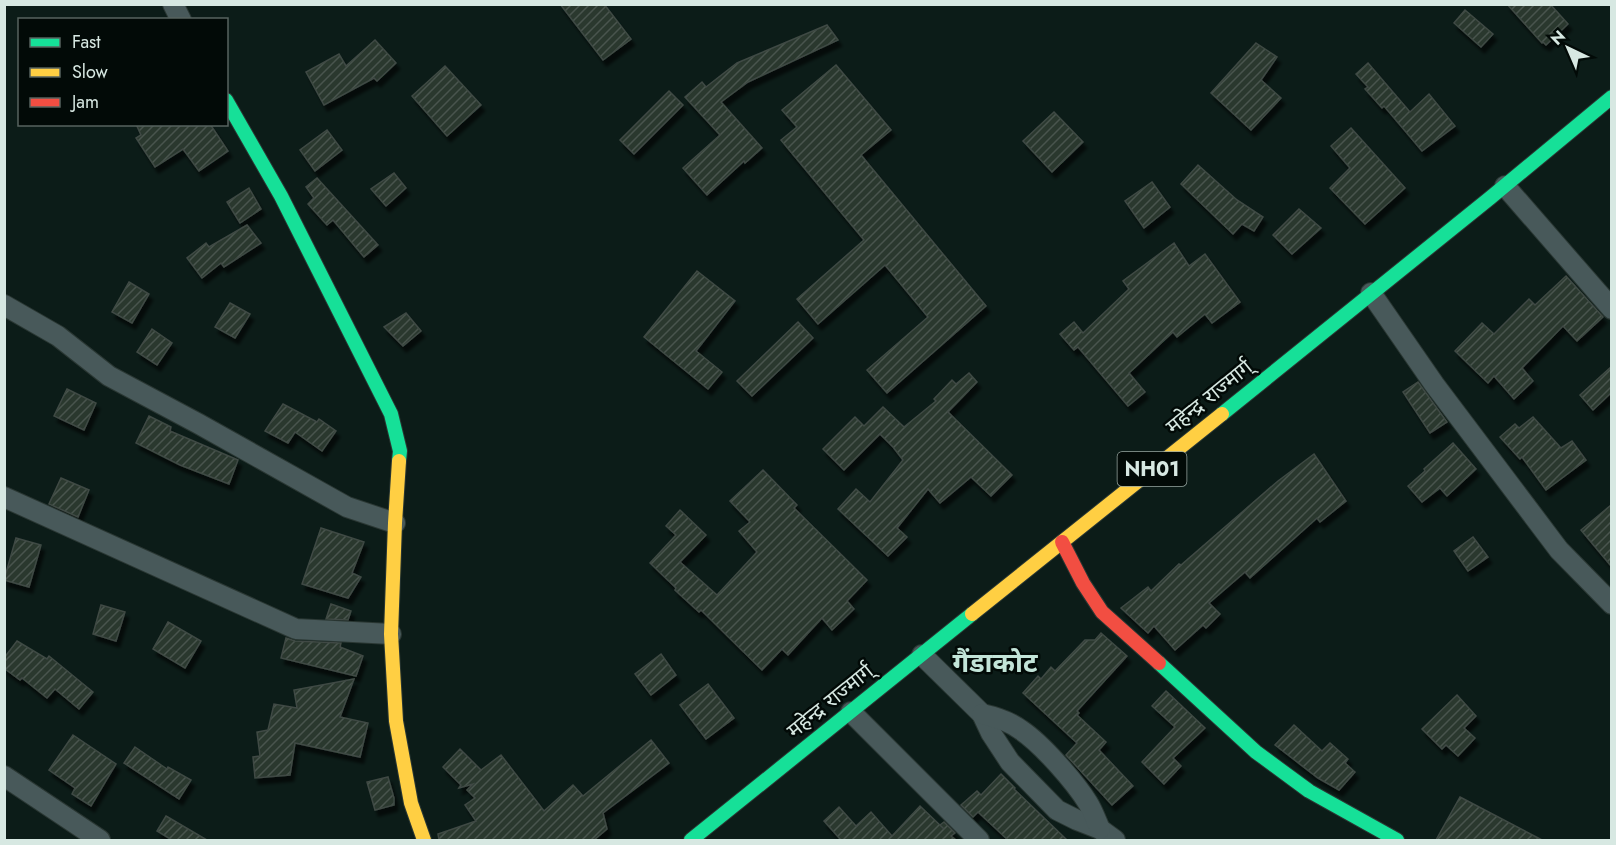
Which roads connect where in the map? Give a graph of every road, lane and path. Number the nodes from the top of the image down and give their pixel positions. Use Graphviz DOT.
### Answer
graph roads {
  1 [pos="173,4"];
  2 [pos="180,18"];
  3 [pos="1611,97"];
  4 [pos="228,103"];
  5 [pos="1505,186"];
  6 [pos="1371,293"];
  7 [pos="4,305"];
  8 [pos="1611,309"];
  9 [pos="4,497"];
  10 [pos="395,523"];
  11 [pos="1062,542"];
  12 [pos="1611,604"];
  13 [pos="391,634"];
  14 [pos="922,655"];
  15 [pos="851,712"];
  16 [pos="982,714"];
  17 [pos="4,776"];
  18 [pos="1107,835"];
  19 [pos="100,840"];
  20 [pos="424,840"];
  21 [pos="691,840"];
  22 [pos="980,840"];
  23 [pos="1397,840"];
  1 -- 2 [label="street"];
  3 -- 5 [label="main road, महेन्द्र राज्मार्ग् / NH01"];
  4 -- 10 [label="main road"];
  5 -- 6 [label="main road, महेन्द्र राज्मार्ग् / NH01"];
  5 -- 8 [label="street"];
  6 -- 11 [label="main road, महेन्द्र राज्मार्ग् / NH01"];
  6 -- 12 [label="street"];
  7 -- 10 [label="street"];
  9 -- 13 [label="street"];
  10 -- 13 [label="main road"];
  11 -- 14 [label="main road, महेन्द्र राज्मार्ग् / NH01"];
  11 -- 23 [label="main road"];
  13 -- 20 [label="main road"];
  14 -- 15 [label="main road, महेन्द्र राज्मार्ग् / NH01"];
  14 -- 16 [label="street"];
  15 -- 21 [label="main road, महेन्द्र राज्मार्ग् / NH01"];
  15 -- 22 [label="street"];
  16 -- 18 [label="street"];
  16 -- 18 [label="street"];
  17 -- 19 [label="street"];
}
